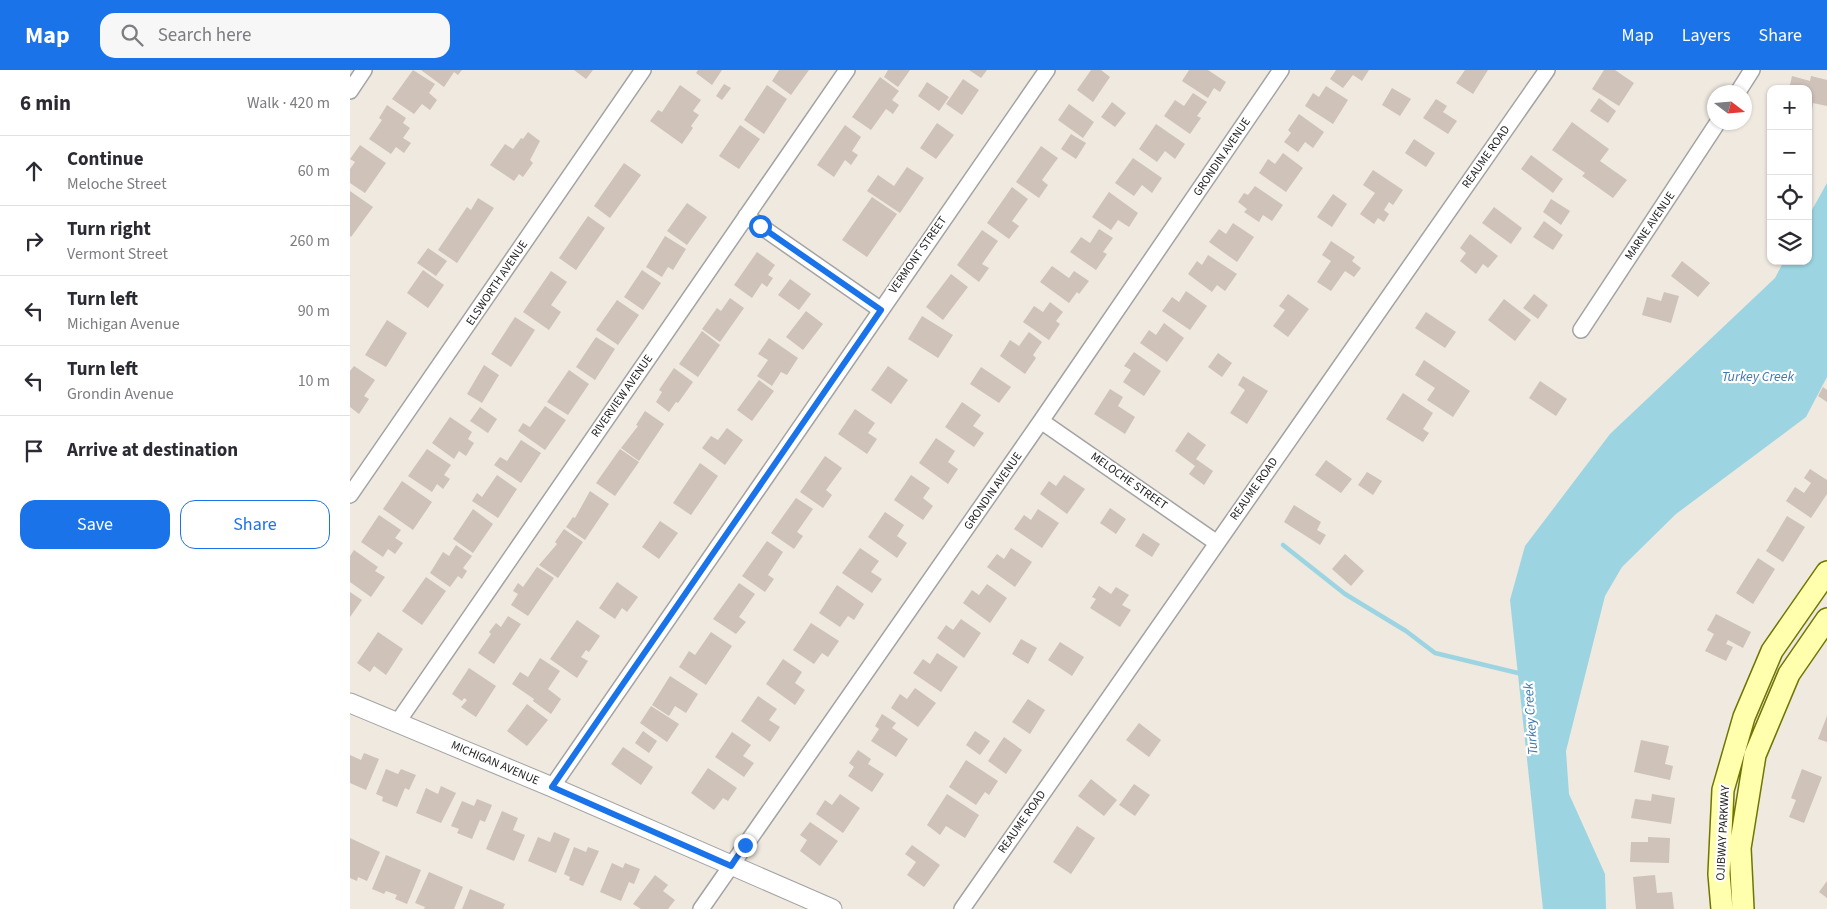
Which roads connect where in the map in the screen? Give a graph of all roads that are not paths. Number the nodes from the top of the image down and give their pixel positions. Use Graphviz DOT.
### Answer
graph roads {
  1 [pos="364,70"];
  2 [pos="643,70"];
  3 [pos="847,70"];
  4 [pos="1047,70"];
  5 [pos="1281,70"];
  6 [pos="1547,70"];
  7 [pos="1752,70"];
  8 [pos="1742,85"];
  9 [pos="350,91"];
  10 [pos="1713,130"];
  11 [pos="746,216"];
  12 [pos="881,310"];
  13 [pos="1581,330"];
  14 [pos="1041,421"];
  15 [pos="350,495"];
  16 [pos="1217,543"];
  17 [pos="1827,572"];
  18 [pos="1827,619"];
  19 [pos="350,703"];
  20 [pos="397,723"];
  21 [pos="552,787"];
  22 [pos="731,866"];
  23 [pos="701,909"];
  24 [pos="832,909"];
  25 [pos="962,909"];
  26 [pos="1722,909"];
  27 [pos="1743,909"];
  1 -- 9 [label="street"];
  2 -- 15 [label="street, ELSWORTH AVENUE"];
  3 -- 11 [label="street, RIVERVIEW AVENUE"];
  4 -- 12 [label="street, VERMONT STREET"];
  5 -- 14 [label="street, GRONDIN AVENUE"];
  6 -- 16 [label="street, REAUME ROAD"];
  7 -- 8 [label="street"];
  10 -- 13 [label="street, MARNE AVENUE"];
  11 -- 12 [label="street"];
  11 -- 20 [label="street, RIVERVIEW AVENUE"];
  12 -- 21 [label="street, VERMONT STREET"];
  14 -- 16 [label="street, MELOCHE STREET"];
  14 -- 22 [label="street, GRONDIN AVENUE"];
  16 -- 25 [label="street, REAUME ROAD"];
  17 -- 26 [label="main road, OJIBWAY PARKWAY"];
  18 -- 27 [label="main road, OJIBWAY PARKWAY"];
  19 -- 20 [label="street, MICHIGAN AVENUE"];
  20 -- 21 [label="street, MICHIGAN AVENUE"];
  21 -- 22 [label="street, MICHIGAN AVENUE"];
  22 -- 23 [label="street, GRONDIN AVENUE"];
  22 -- 24 [label="street, MICHIGAN AVENUE"];
}
